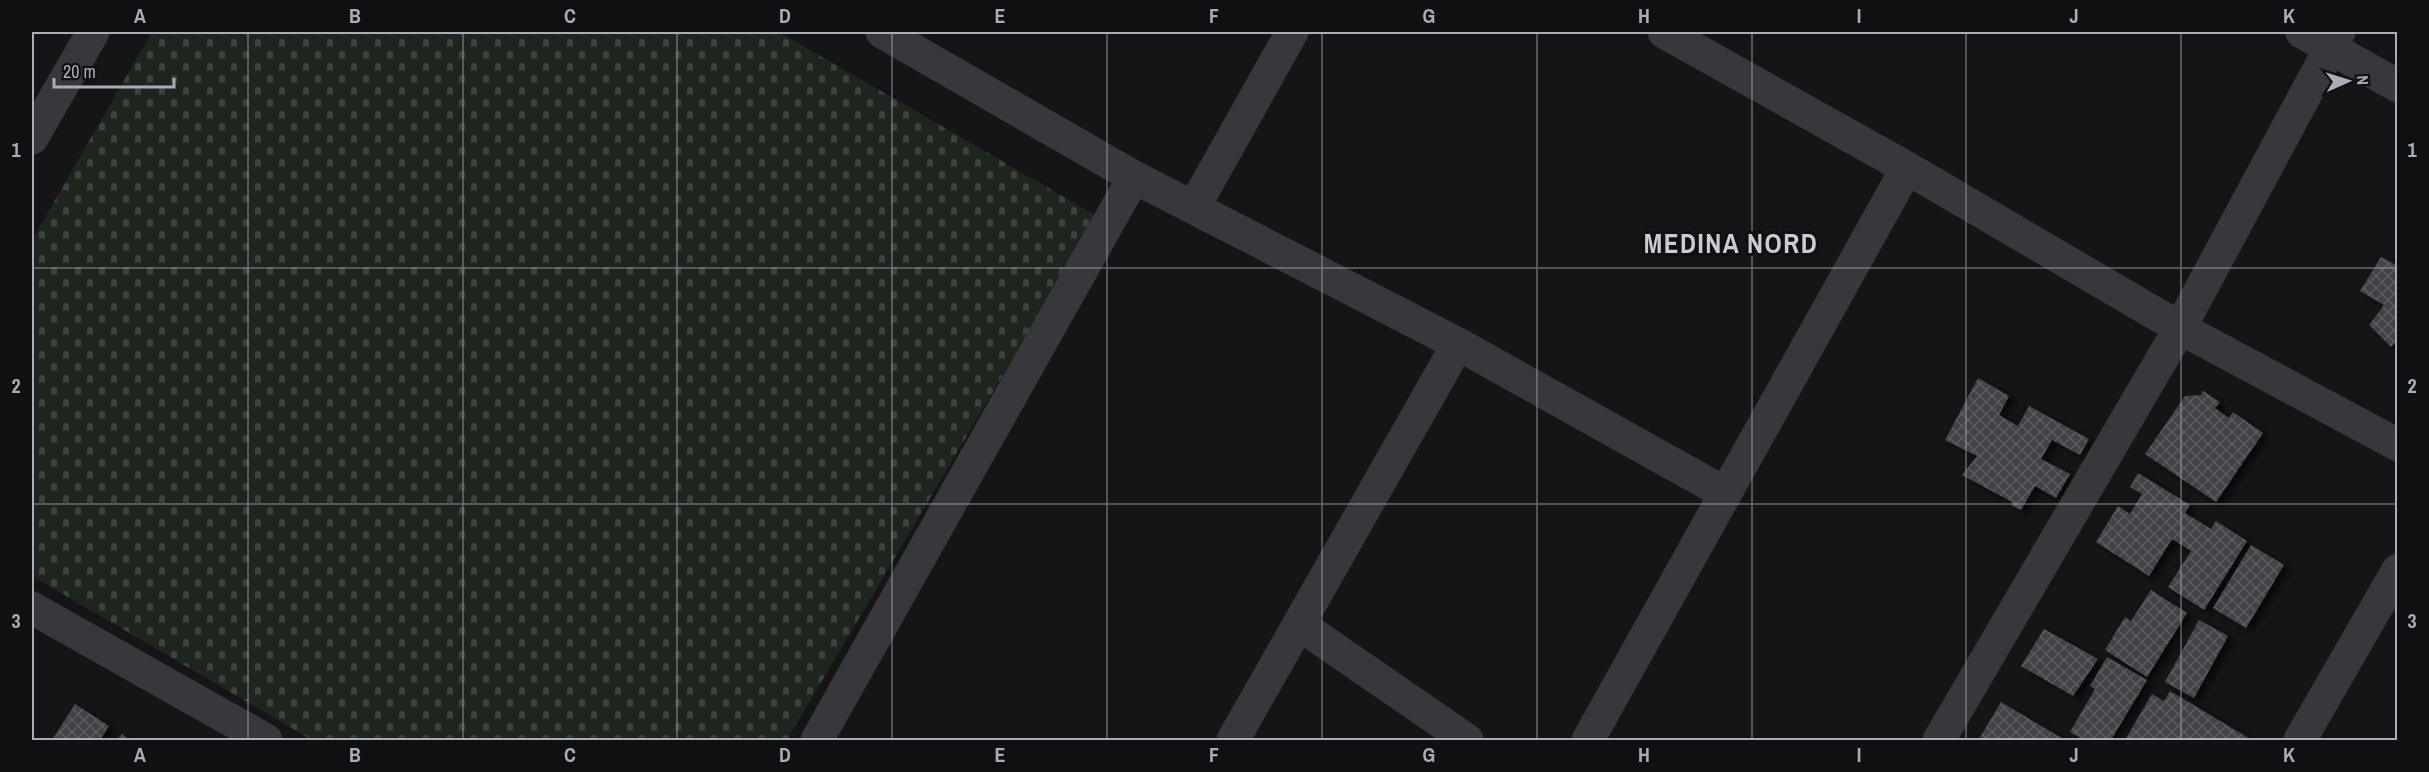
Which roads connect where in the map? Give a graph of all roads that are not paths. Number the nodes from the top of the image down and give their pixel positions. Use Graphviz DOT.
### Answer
graph roads {
  1 [pos="882,32"];
  2 [pos="1292,32"];
  3 [pos="1665,32"];
  4 [pos="2302,32"];
  5 [pos="85,34"];
  6 [pos="2334,40"];
  7 [pos="2397,86"];
  8 [pos="32,138"];
  9 [pos="1907,168"];
  10 [pos="1134,177"];
  11 [pos="1194,207"];
  12 [pos="2180,328"];
  13 [pos="1458,344"];
  14 [pos="2397,446"];
  15 [pos="1725,493"];
  16 [pos="2397,570"];
  17 [pos="32,608"];
  18 [pos="1300,625"];
  19 [pos="266,741"];
  20 [pos="817,741"];
  21 [pos="1233,741"];
  22 [pos="1467,741"];
  23 [pos="1588,741"];
  24 [pos="1939,741"];
  25 [pos="2300,741"];
  1 -- 10 [label="street"];
  2 -- 11 [label="street"];
  3 -- 9 [label="street"];
  4 -- 6 [label="street"];
  5 -- 8 [label="street"];
  6 -- 7 [label="street"];
  6 -- 12 [label="street"];
  9 -- 12 [label="street"];
  9 -- 15 [label="street"];
  10 -- 11 [label="street"];
  10 -- 20 [label="street"];
  11 -- 13 [label="street"];
  12 -- 14 [label="street"];
  12 -- 24 [label="street"];
  13 -- 15 [label="street"];
  13 -- 18 [label="street"];
  15 -- 23 [label="street"];
  16 -- 25 [label="street"];
  17 -- 19 [label="street"];
  18 -- 21 [label="street"];
  18 -- 22 [label="street"];
}
